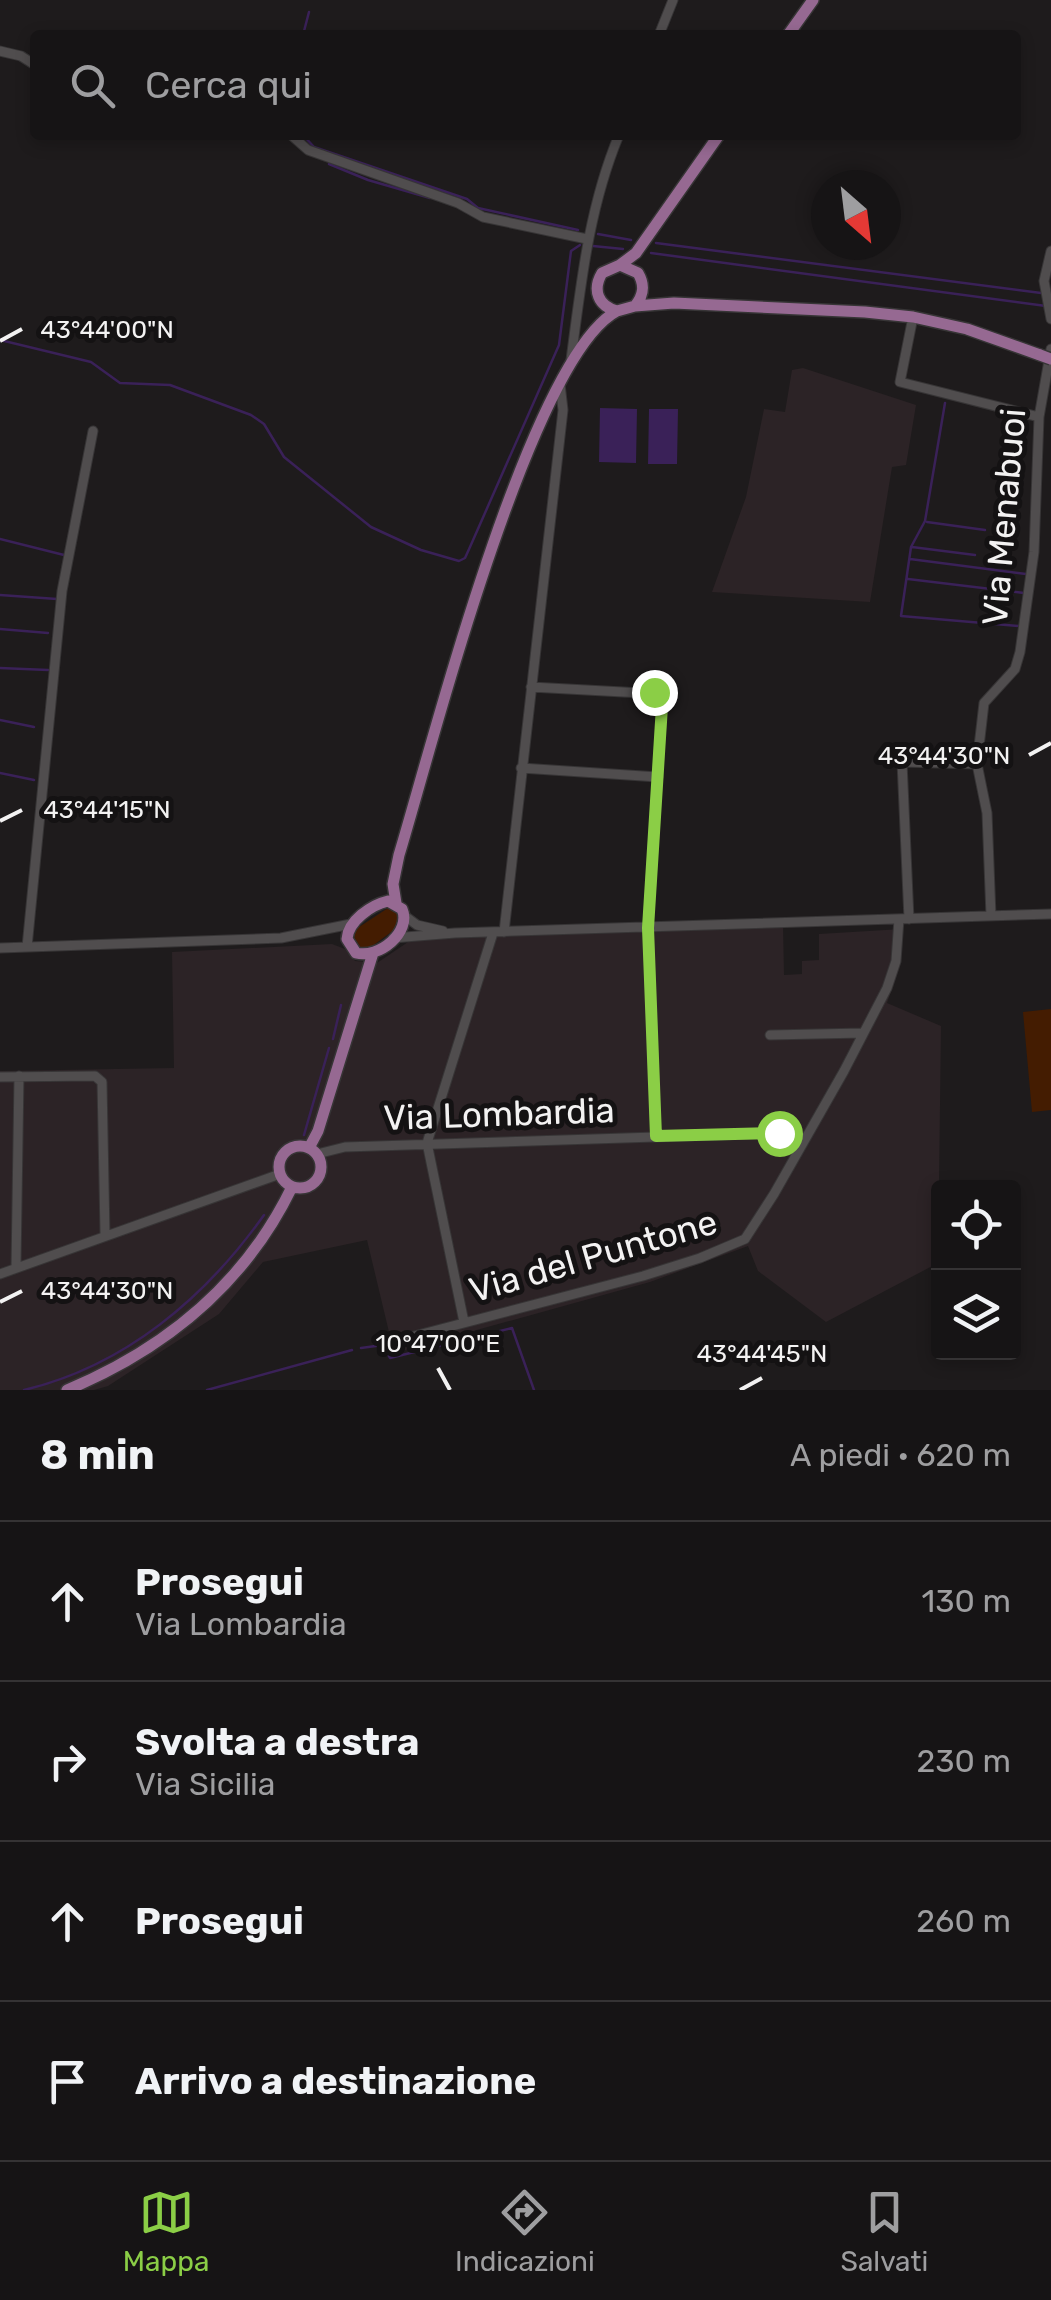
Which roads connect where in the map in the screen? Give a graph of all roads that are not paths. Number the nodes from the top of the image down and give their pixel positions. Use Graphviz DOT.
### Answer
graph roads {
  1 [pos="673,0"];
  2 [pos="813,0"];
  3 [pos="661,30"];
  4 [pos="792,30"];
  5 [pos="0,51"];
  6 [pos="30,62"];
  7 [pos="297,140"];
  8 [pos="617,140"];
  9 [pos="715,140"];
  10 [pos="648,236"];
  11 [pos="587,239"];
  12 [pos="1051,251"];
  13 [pos="620,265"];
  14 [pos="640,280"];
  15 [pos="598,298"];
  16 [pos="674,303"];
  17 [pos="635,306"];
  18 [pos="1050,311"];
  19 [pos="617,312"];
  20 [pos="913,317"];
  21 [pos="582,344"];
  22 [pos="1047,354"];
  23 [pos="571,360"];
  24 [pos="560,382"];
  25 [pos="1039,416"];
  26 [pos="94,431"];
  27 [pos="531,687"];
  28 [pos="977,764"];
  29 [pos="521,768"];
  30 [pos="658,777"];
  31 [pos="399,855"];
  32 [pos="379,903"];
  33 [pos="396,903"];
  34 [pos="1051,914"];
  35 [pos="406,916"];
  36 [pos="991,916"];
  37 [pos="904,919"];
  38 [pos="350,924"];
  39 [pos="648,928"];
  40 [pos="455,933"];
  41 [pos="499,933"];
  42 [pos="393,938"];
  43 [pos="27,947"];
  44 [pos="0,948"];
  45 [pos="356,953"];
  46 [pos="374,953"];
  47 [pos="356,1004"];
  48 [pos="863,1033"];
  49 [pos="770,1035"];
  50 [pos="19,1076"];
  51 [pos="0,1077"];
  52 [pos="656,1136"];
  53 [pos="802,1141"];
  54 [pos="427,1143"];
  55 [pos="313,1151"];
  56 [pos="280,1174"];
  57 [pos="292,1187"];
  58 [pos="104,1234"];
  59 [pos="16,1268"];
  60 [pos="0,1274"];
  61 [pos="464,1322"];
  62 [pos="399,1340"];
  63 [pos="67,1390"];
  1 -- 3 [label="street"];
  2 -- 4 [label="main road"];
  5 -- 6 [label="street"];
  7 -- 11 [label="street"];
  8 -- 11 [label="street"];
  9 -- 10 [label="main road"];
  10 -- 13 [label="main road"];
  10 -- 14 [label="main road"];
  11 -- 23 [label="street"];
  12 -- 18 [label="street"];
  13 -- 14 [label="main road"];
  13 -- 15 [label="main road"];
  14 -- 16 [label="main road"];
  14 -- 17 [label="main road"];
  15 -- 19 [label="main road"];
  15 -- 21 [label="main road"];
  16 -- 17 [label="main road"];
  16 -- 20 [label="main road"];
  17 -- 19 [label="main road"];
  19 -- 21 [label="main road"];
  20 -- 22 [label="main road"];
  20 -- 25 [label="street"];
  21 -- 23 [label="main road"];
  22 -- 25 [label="street, Via Menabuoi"];
  23 -- 24 [label="main road"];
  24 -- 27 [label="street"];
  24 -- 31 [label="main road"];
  25 -- 28 [label="street, Via Menabuoi"];
  26 -- 43 [label="street"];
  27 -- 29 [label="street"];
  27 -- 30 [label="street"];
  28 -- 36 [label="street, Via Menabuoi"];
  28 -- 37 [label="street, Via del Puntone"];
  29 -- 30 [label="street"];
  29 -- 41 [label="street"];
  30 -- 39 [label="street"];
  31 -- 32 [label="main road"];
  31 -- 33 [label="main road"];
  32 -- 33 [label="main road"];
  32 -- 38 [label="main road"];
  33 -- 35 [label="main road"];
  34 -- 36 [label="street"];
  35 -- 40 [label="street"];
  35 -- 42 [label="main road"];
  36 -- 37 [label="street"];
  37 -- 39 [label="street"];
  37 -- 48 [label="street, Via del Puntone"];
  38 -- 43 [label="street"];
  38 -- 45 [label="main road"];
  39 -- 41 [label="street"];
  39 -- 52 [label="street"];
  40 -- 41 [label="street"];
  40 -- 42 [label="street"];
  41 -- 54 [label="street"];
  42 -- 46 [label="main road"];
  43 -- 44 [label="street"];
  45 -- 46 [label="main road"];
  45 -- 47 [label="main road"];
  46 -- 47 [label="main road"];
  47 -- 55 [label="main road"];
  48 -- 49 [label="street"];
  48 -- 53 [label="street, Via del Puntone"];
  50 -- 51 [label="street"];
  50 -- 58 [label="street"];
  50 -- 59 [label="street"];
  52 -- 53 [label="street, Via Lombardia"];
  52 -- 54 [label="street, Via Lombardia"];
  53 -- 61 [label="street, Via del Puntone"];
  54 -- 55 [label="street, Via Lombardia"];
  54 -- 61 [label="street"];
  55 -- 56 [label="main road"];
  55 -- 57 [label="main road"];
  56 -- 57 [label="main road"];
  56 -- 58 [label="street"];
  57 -- 63 [label="main road"];
  58 -- 59 [label="street"];
  59 -- 60 [label="street"];
  61 -- 62 [label="street, Via del Puntone"];
}
